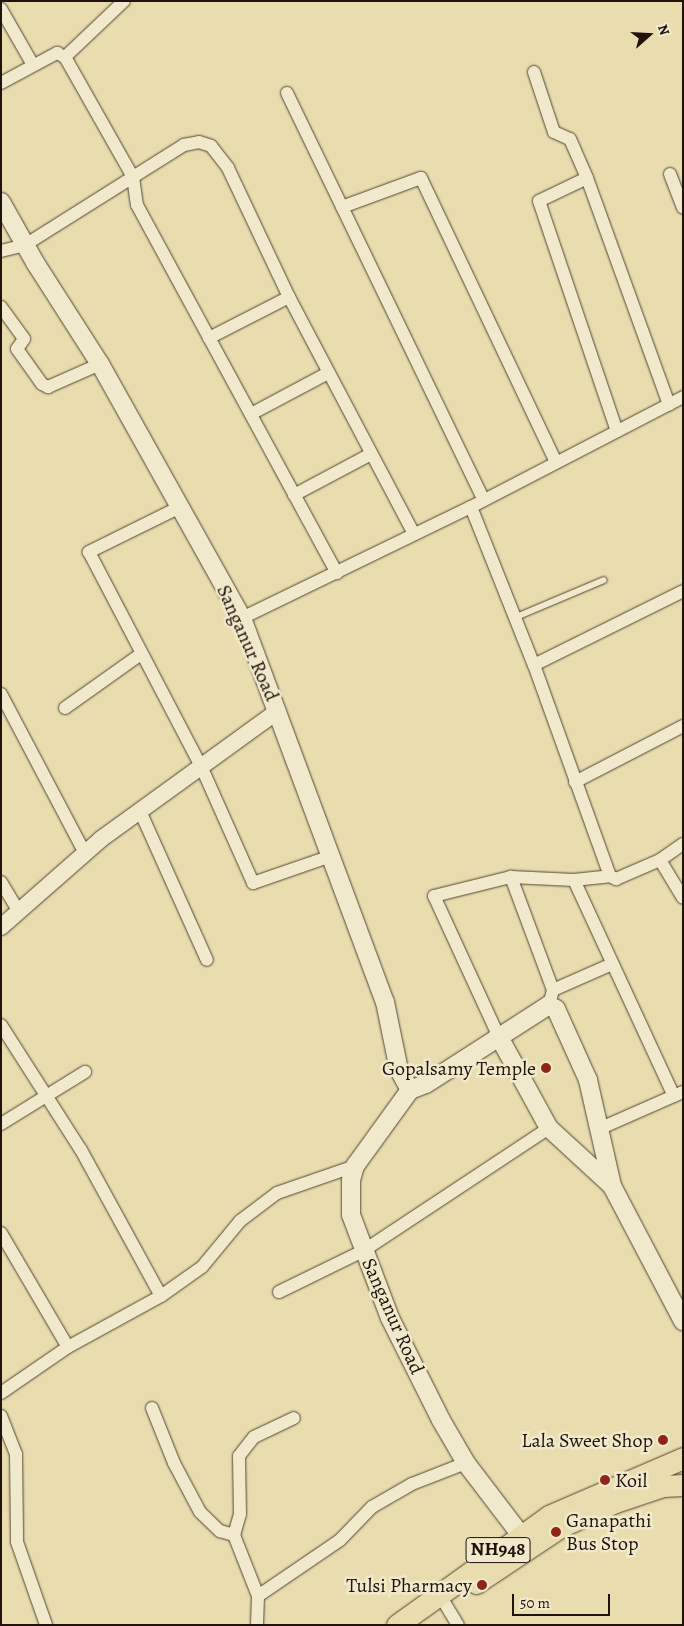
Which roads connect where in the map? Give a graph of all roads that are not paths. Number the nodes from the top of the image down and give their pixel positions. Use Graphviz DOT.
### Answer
graph roads {
  1 [pos="123,1"];
  2 [pos="1,9"];
  3 [pos="64,56"];
  4 [pos="33,66"];
  5 [pos="534,72"];
  6 [pos="1,83"];
  7 [pos="287,94"];
  8 [pos="670,174"];
  9 [pos="133,177"];
  10 [pos="587,178"];
  11 [pos="1,202"];
  12 [pos="342,207"];
  13 [pos="683,208"];
  14 [pos="25,245"];
  15 [pos="1,251"];
  16 [pos="289,297"];
  17 [pos="1,308"];
  18 [pos="209,338"];
  19 [pos="100,364"];
  20 [pos="328,373"];
  21 [pos="683,397"];
  22 [pos="669,404"];
  23 [pos="252,414"];
  24 [pos="617,431"];
  25 [pos="371,454"];
  26 [pos="556,462"];
  27 [pos="294,495"];
  28 [pos="483,499"];
  29 [pos="180,507"];
  30 [pos="471,507"];
  31 [pos="414,534"];
  32 [pos="338,573"];
  33 [pos="604,580"];
  34 [pos="683,590"];
  35 [pos="516,617"];
  36 [pos="242,618"];
  37 [pos="141,654"];
  38 [pos="534,665"];
  39 [pos="1,694"];
  40 [pos="64,708"];
  41 [pos="278,711"];
  42 [pos="681,730"];
  43 [pos="202,766"];
  44 [pos="575,782"];
  45 [pos="140,811"];
  46 [pos="683,844"];
  47 [pos="85,853"];
  48 [pos="331,856"];
  49 [pos="660,860"];
  50 [pos="610,876"];
  51 [pos="511,877"];
  52 [pos="574,880"];
  53 [pos="1,882"];
  54 [pos="683,898"];
  55 [pos="19,912"];
  56 [pos="1,927"];
  57 [pos="207,960"];
  58 [pos="612,964"];
  59 [pos="551,998"];
  60 [pos="1,1025"];
  61 [pos="498,1035"];
  62 [pos="85,1072"];
  63 [pos="410,1090"];
  64 [pos="679,1094"];
  65 [pos="47,1096"];
  66 [pos="1,1124"];
  67 [pos="548,1128"];
  68 [pos="600,1128"];
  69 [pos="355,1166"];
  70 [pos="612,1186"];
  71 [pos="1,1233"];
  72 [pos="363,1252"];
  73 [pos="279,1292"];
  74 [pos="161,1296"];
  75 [pos="683,1321"];
  76 [pos="68,1347"];
  77 [pos="1,1393"];
  78 [pos="152,1408"];
  79 [pos="1,1416"];
  80 [pos="294,1418"];
  81 [pos="683,1458"];
  82 [pos="466,1463"];
  83 [pos="683,1485"];
  84 [pos="611,1495"];
  85 [pos="520,1534"];
  86 [pos="234,1535"];
  87 [pos="258,1596"];
  88 [pos="444,1602"];
  89 [pos="46,1625"];
  90 [pos="257,1625"];
  91 [pos="398,1625"];
  92 [pos="413,1625"];
  93 [pos="458,1625"];
  1 -- 3 [label="street"];
  2 -- 4 [label="street"];
  3 -- 4 [label="street"];
  3 -- 9 [label="street"];
  4 -- 6 [label="street"];
  5 -- 10 [label="street"];
  7 -- 12 [label="street"];
  8 -- 13 [label="street"];
  9 -- 14 [label="street"];
  9 -- 16 [label="street"];
  9 -- 18 [label="street"];
  10 -- 22 [label="street"];
  10 -- 24 [label="street"];
  11 -- 14 [label="main road, Sanganur Road"];
  12 -- 26 [label="street"];
  12 -- 28 [label="street"];
  14 -- 15 [label="street"];
  14 -- 19 [label="main road, Sanganur Road"];
  16 -- 18 [label="street"];
  16 -- 20 [label="street"];
  17 -- 19 [label="street"];
  18 -- 23 [label="street"];
  19 -- 29 [label="main road, Sanganur Road"];
  20 -- 23 [label="street"];
  20 -- 25 [label="street"];
  21 -- 22 [label="street"];
  22 -- 24 [label="street"];
  23 -- 27 [label="street"];
  24 -- 26 [label="street"];
  25 -- 27 [label="street"];
  25 -- 31 [label="street"];
  26 -- 28 [label="street"];
  27 -- 32 [label="street"];
  28 -- 30 [label="street"];
  29 -- 36 [label="main road, Sanganur Road"];
  29 -- 37 [label="street"];
  30 -- 31 [label="street"];
  30 -- 35 [label="street"];
  31 -- 32 [label="street"];
  32 -- 36 [label="street"];
  33 -- 35 [label="lane"];
  34 -- 38 [label="street"];
  35 -- 38 [label="street"];
  36 -- 41 [label="main road, Sanganur Road"];
  37 -- 40 [label="street"];
  37 -- 43 [label="street"];
  38 -- 44 [label="street"];
  39 -- 47 [label="street"];
  41 -- 43 [label="street"];
  41 -- 48 [label="main road, Sanganur Road"];
  42 -- 44 [label="street"];
  43 -- 45 [label="street"];
  43 -- 48 [label="street"];
  44 -- 50 [label="street"];
  45 -- 47 [label="street"];
  45 -- 57 [label="street"];
  46 -- 49 [label="street"];
  47 -- 55 [label="street"];
  48 -- 63 [label="main road, Sanganur Road"];
  49 -- 50 [label="street"];
  49 -- 54 [label="street"];
  50 -- 52 [label="street"];
  51 -- 52 [label="street"];
  51 -- 59 [label="street"];
  51 -- 61 [label="street"];
  52 -- 58 [label="street"];
  53 -- 55 [label="street"];
  55 -- 56 [label="street"];
  58 -- 59 [label="street"];
  58 -- 64 [label="street"];
  59 -- 61 [label="main road, Sanganur Road"];
  59 -- 68 [label="main road"];
  60 -- 65 [label="street"];
  61 -- 63 [label="main road, Sanganur Road"];
  61 -- 67 [label="main road"];
  62 -- 65 [label="street"];
  63 -- 69 [label="main road, Sanganur Road"];
  64 -- 68 [label="street"];
  65 -- 66 [label="street"];
  65 -- 74 [label="street"];
  67 -- 70 [label="main road"];
  67 -- 72 [label="street"];
  68 -- 70 [label="main road"];
  69 -- 72 [label="main road, Sanganur Road"];
  69 -- 74 [label="street"];
  70 -- 75 [label="main road"];
  71 -- 76 [label="street"];
  72 -- 73 [label="street"];
  72 -- 82 [label="main road, Sanganur Road"];
  74 -- 76 [label="street"];
  76 -- 77 [label="street"];
  78 -- 86 [label="street"];
  79 -- 89 [label="street"];
  80 -- 86 [label="street"];
  81 -- 84 [label="highway, NH948"];
  82 -- 85 [label="main road, Sanganur Road"];
  82 -- 87 [label="street"];
  83 -- 84 [label="highway, NH948"];
  84 -- 85 [label="highway, NH948"];
  84 -- 88 [label="highway, NH948"];
  85 -- 91 [label="highway, NH948"];
  86 -- 87 [label="street"];
  87 -- 90 [label="street"];
  88 -- 92 [label="highway, NH948"];
  88 -- 93 [label="street"];
}
